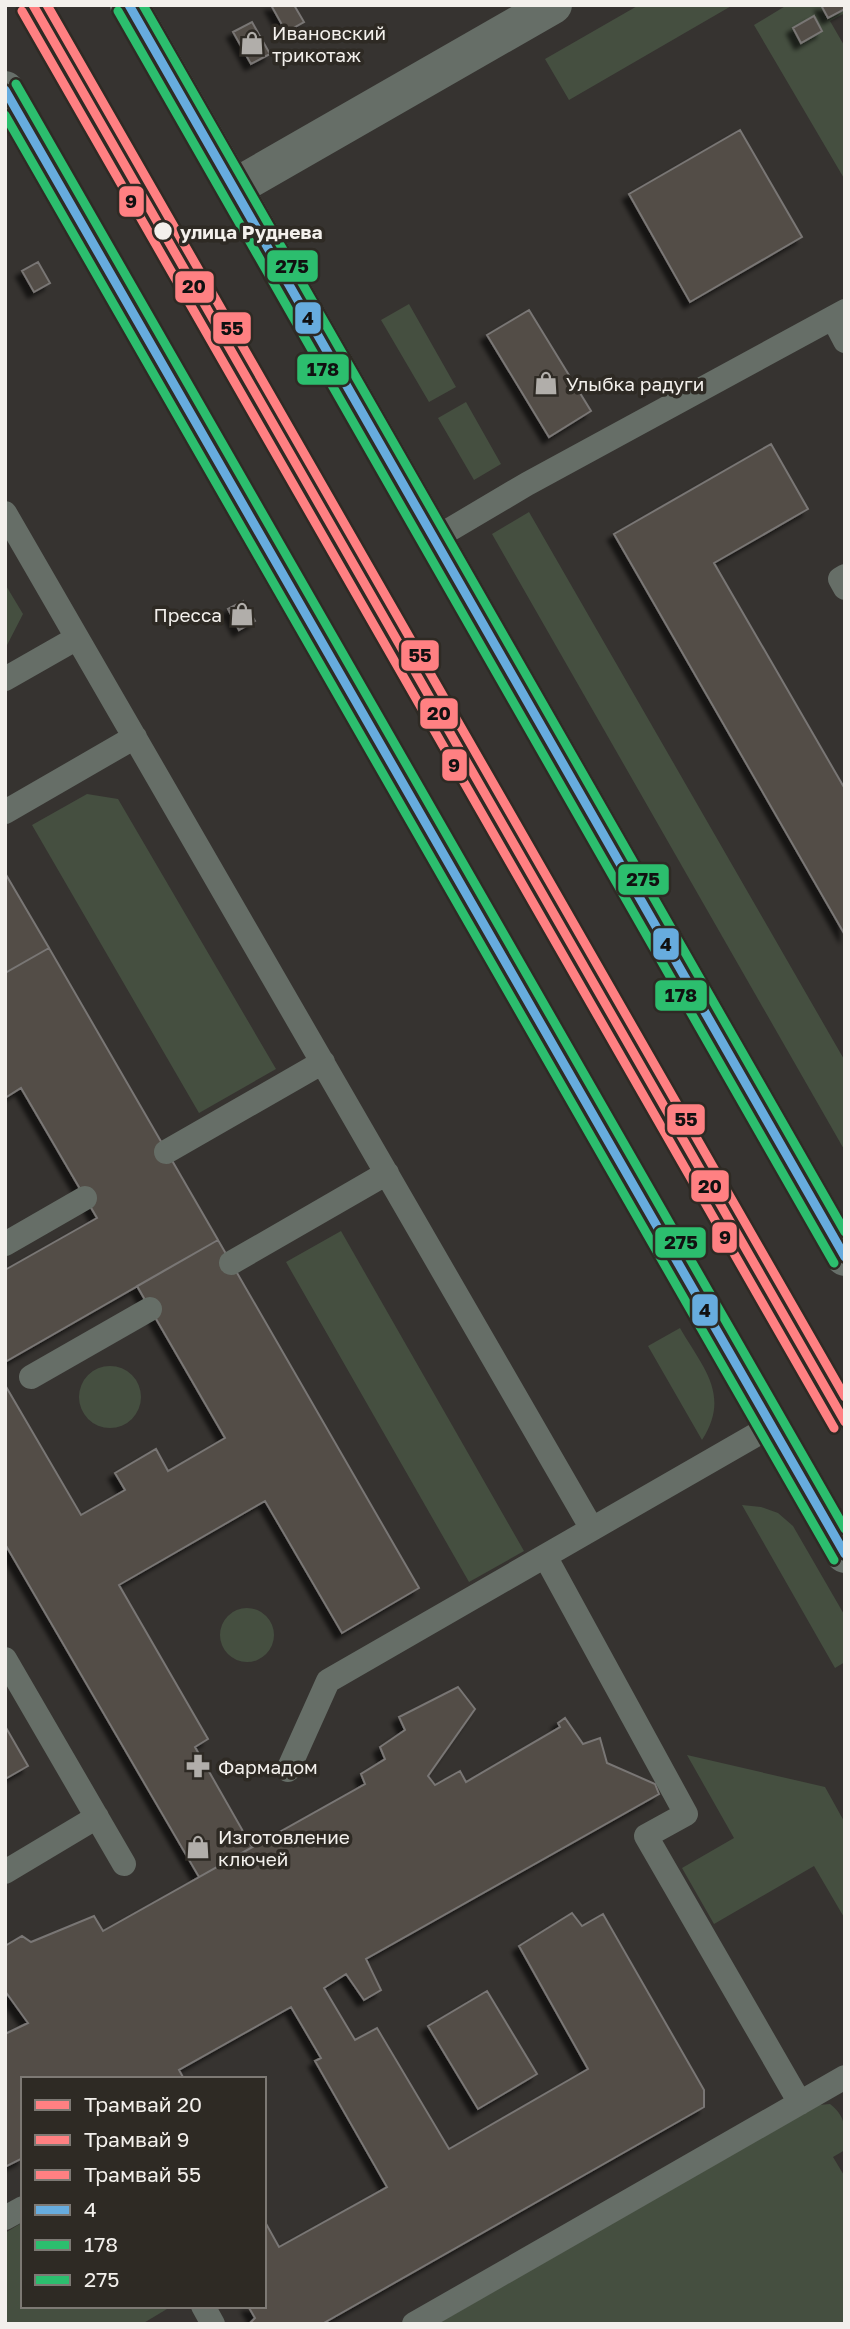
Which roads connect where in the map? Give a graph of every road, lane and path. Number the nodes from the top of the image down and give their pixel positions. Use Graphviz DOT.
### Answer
graph roads {
  1 [pos="129,5"];
  2 [pos="554,5"];
  3 [pos="8,101"];
  4 [pos="234,188"];
  5 [pos="839,314"];
  6 [pos="845,341"];
  7 [pos="5,513"];
  8 [pos="434,539"];
  9 [pos="845,576"];
  10 [pos="845,588"];
  11 [pos="77,638"];
  12 [pos="5,679"];
  13 [pos="135,737"];
  14 [pos="5,812"];
  15 [pos="323,1062"];
  16 [pos="166,1152"];
  17 [pos="387,1173"];
  18 [pos="85,1198"];
  19 [pos="5,1244"];
  20 [pos="845,1257"];
  21 [pos="231,1263"];
  22 [pos="150,1309"];
  23 [pos="32,1377"];
  24 [pos="771,1426"];
  25 [pos="592,1528"];
  26 [pos="845,1554"];
  27 [pos="545,1556"];
  28 [pos="5,1659"];
  29 [pos="288,1770"];
  30 [pos="97,1817"];
  31 [pos="124,1864"];
  32 [pos="5,1872"];
  33 [pos="845,2077"];
  34 [pos="800,2103"];
  35 [pos="21,2209"];
  36 [pos="5,2218"];
  37 [pos="204,2308"];
  38 [pos="213,2324"];
  39 [pos="414,2324"];
  1 -- 4 [label="main road"];
  2 -- 4 [label="street"];
  3 -- 24 [label="main road"];
  4 -- 8 [label="main road"];
  5 -- 6 [label="lane"];
  5 -- 8 [label="lane"];
  7 -- 11 [label="lane"];
  8 -- 20 [label="main road"];
  9 -- 10 [label="lane"];
  11 -- 12 [label="lane"];
  11 -- 13 [label="lane"];
  13 -- 14 [label="lane"];
  13 -- 15 [label="lane"];
  15 -- 16 [label="lane"];
  15 -- 17 [label="lane"];
  17 -- 21 [label="lane"];
  17 -- 25 [label="lane"];
  18 -- 19 [label="lane"];
  22 -- 23 [label="lane"];
  24 -- 25 [label="lane"];
  24 -- 26 [label="main road"];
  25 -- 27 [label="lane"];
  27 -- 29 [label="lane"];
  27 -- 34 [label="lane"];
  28 -- 30 [label="lane"];
  30 -- 31 [label="lane"];
  30 -- 32 [label="lane"];
  33 -- 34 [label="lane"];
  34 -- 39 [label="lane"];
  35 -- 36 [label="lane"];
  37 -- 38 [label="lane"];
}
